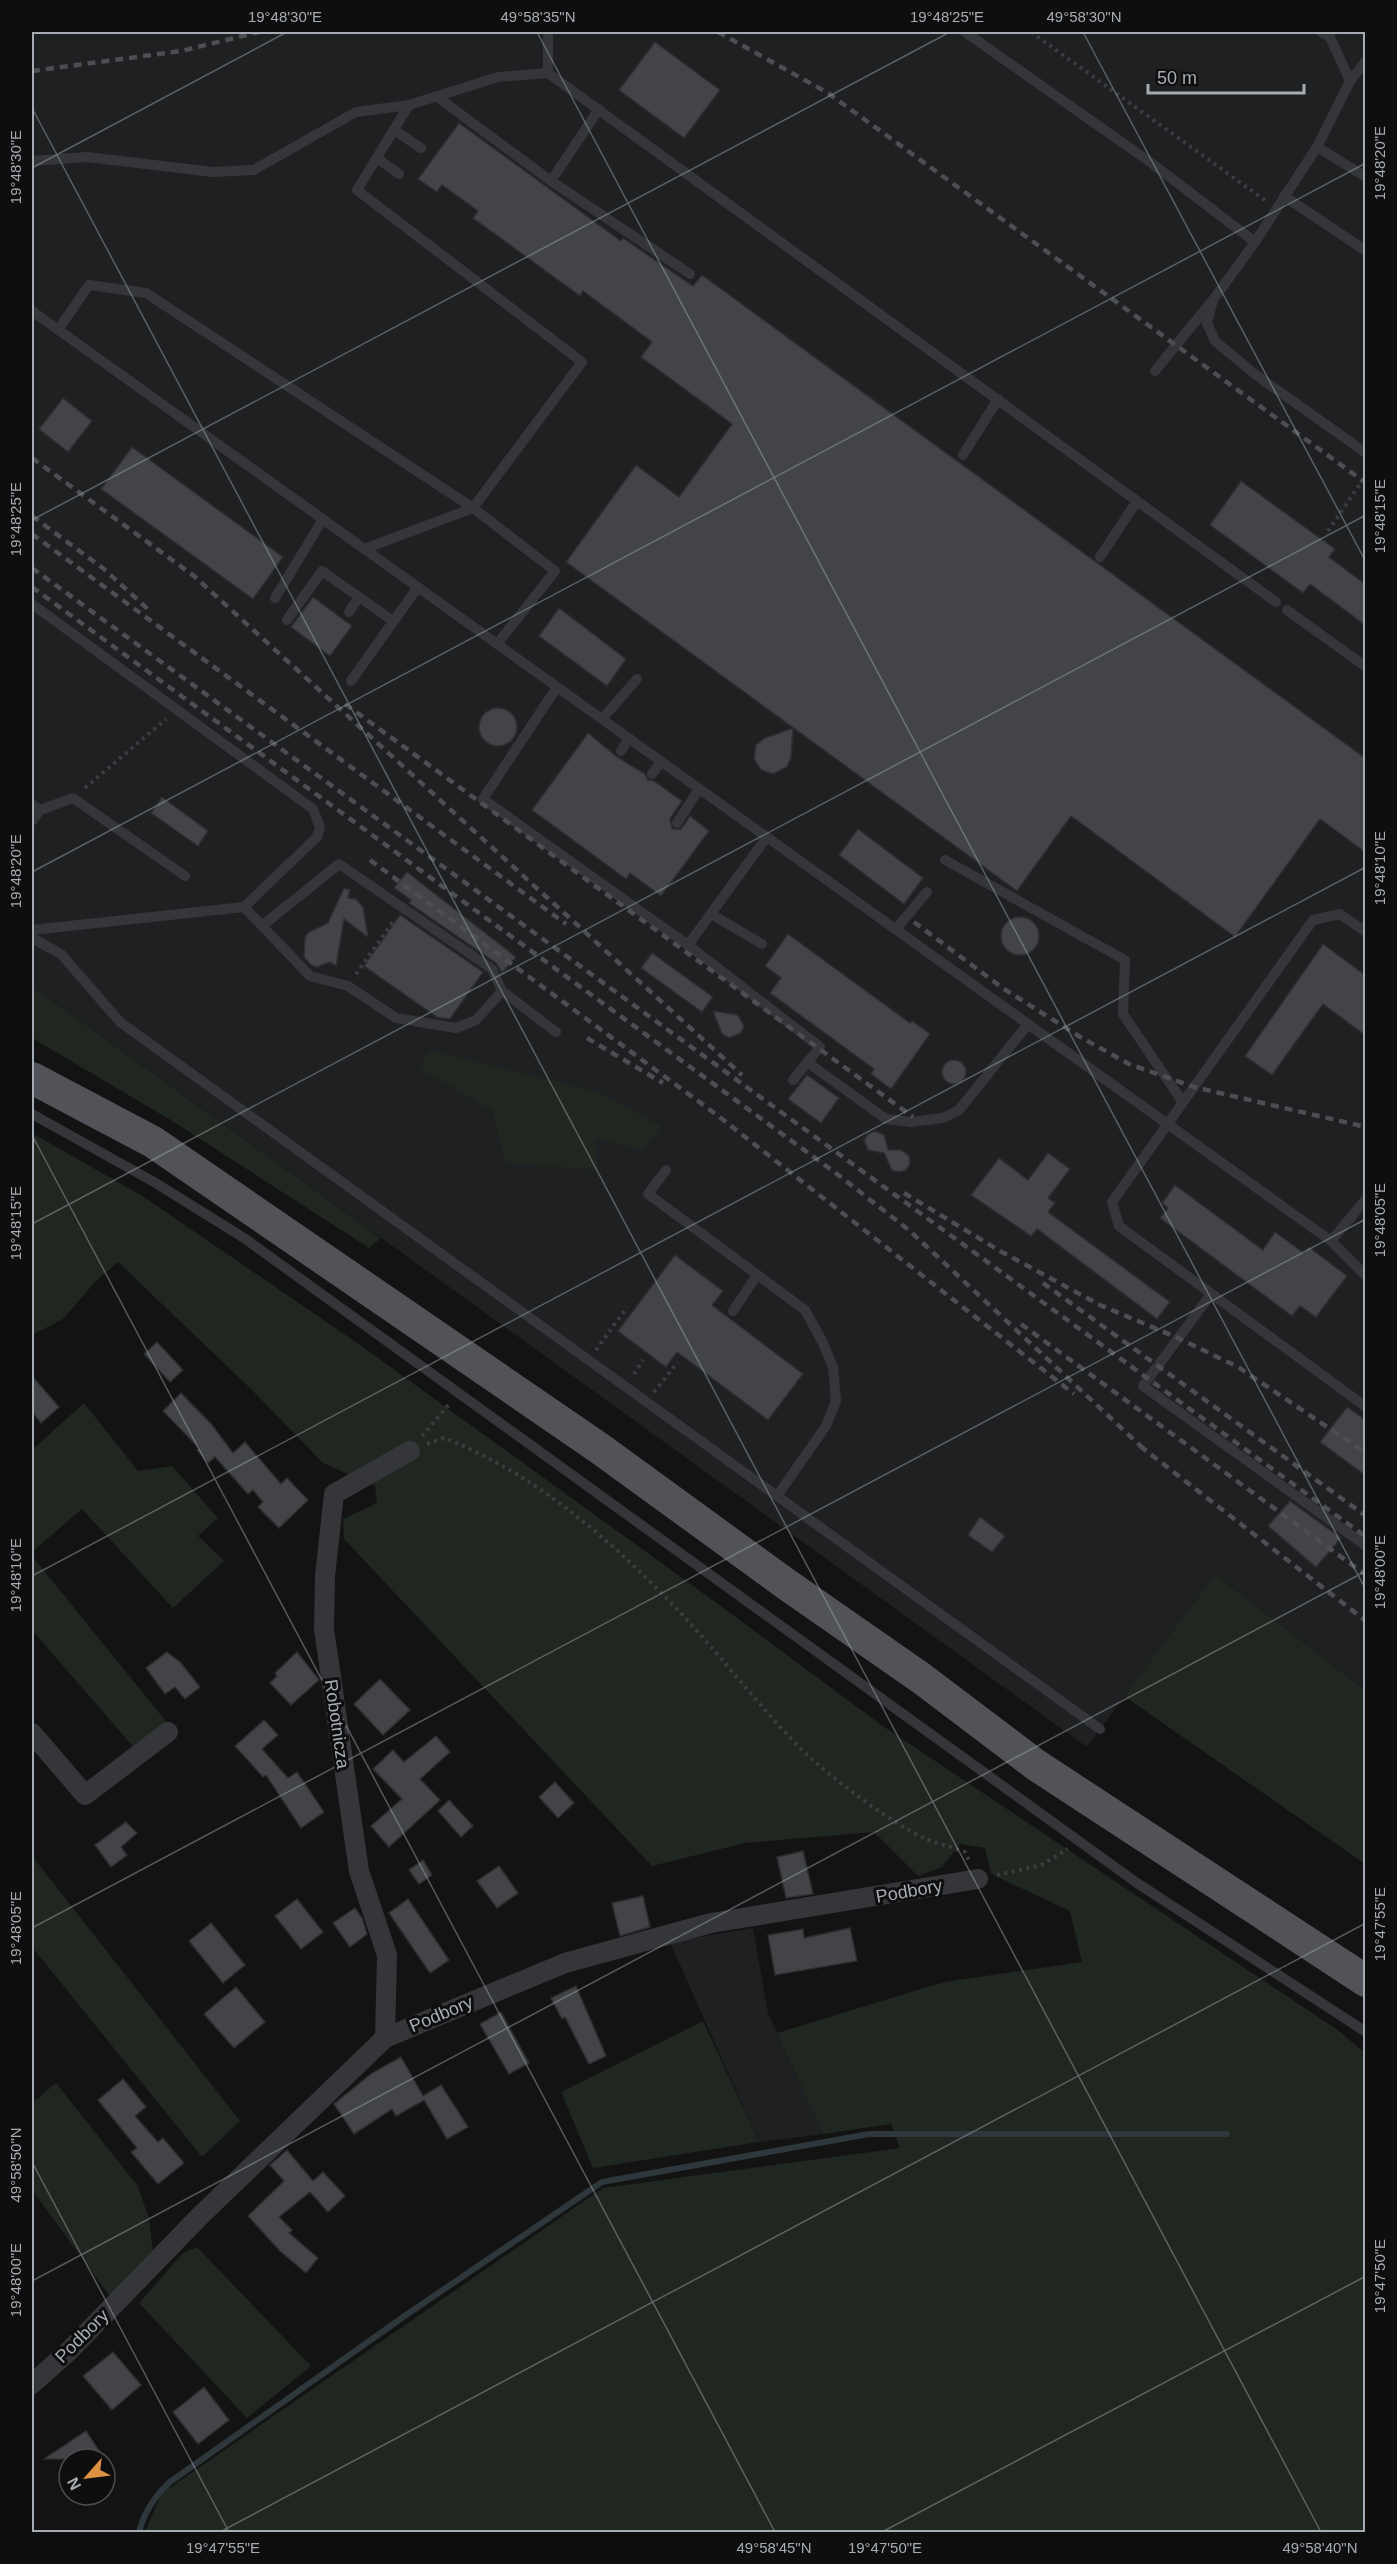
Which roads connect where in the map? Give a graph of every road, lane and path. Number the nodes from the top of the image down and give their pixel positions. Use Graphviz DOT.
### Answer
graph roads {
  1 [pos="548,32"];
  2 [pos="965,32"];
  3 [pos="1031,32"];
  4 [pos="1321,32"];
  5 [pos="1365,61"];
  6 [pos="548,73"];
  7 [pos="1350,81"];
  8 [pos="436,96"];
  9 [pos="409,105"];
  10 [pos="599,109"];
  11 [pos="394,130"];
  12 [pos="1317,147"];
  13 [pos="421,148"];
  14 [pos="376,158"];
  15 [pos="32,161"];
  16 [pos="399,174"];
  17 [pos="1365,177"];
  18 [pos="551,181"];
  19 [pos="1284,196"];
  20 [pos="1277,208"];
  21 [pos="1255,242"];
  22 [pos="1365,251"];
  23 [pos="690,274"];
  24 [pos="1213,300"];
  25 [pos="32,311"];
  26 [pos="58,330"];
  27 [pos="1155,370"];
  28 [pos="998,399"];
  29 [pos="1365,453"];
  30 [pos="963,455"];
  31 [pos="1365,475"];
  32 [pos="1137,501"];
  33 [pos="473,508"];
  34 [pos="323,519"];
  35 [pos="1328,531"];
  36 [pos="364,549"];
  37 [pos="1100,557"];
  38 [pos="417,587"];
  39 [pos="359,597"];
  40 [pos="275,598"];
  41 [pos="1276,602"];
  42 [pos="32,604"];
  43 [pos="1287,610"];
  44 [pos="349,612"];
  45 [pos="287,620"];
  46 [pos="393,621"];
  47 [pos="497,644"];
  48 [pos="1365,667"];
  49 [pos="637,678"];
  50 [pos="351,681"];
  51 [pos="557,687"];
  52 [pos="177,710"];
  53 [pos="602,719"];
  54 [pos="629,738"];
  55 [pos="621,751"];
  56 [pos="661,762"];
  57 [pos="652,774"];
  58 [pos="699,789"];
  59 [pos="73,798"];
  60 [pos="35,807"];
  61 [pos="32,821"];
  62 [pos="676,824"];
  63 [pos="767,837"];
  64 [pos="945,860"];
  65 [pos="184,876"];
  66 [pos="927,892"];
  67 [pos="244,906"];
  68 [pos="403,908"];
  69 [pos="711,914"];
  70 [pos="262,926"];
  71 [pos="896,929"];
  72 [pos="32,930"];
  73 [pos="1365,932"];
  74 [pos="32,938"];
  75 [pos="762,944"];
  76 [pos="688,945"];
  77 [pos="348,986"];
  78 [pos="502,991"];
  79 [pos="1028,1024"];
  80 [pos="556,1032"];
  81 [pos="807,1062"];
  82 [pos="32,1078"];
  83 [pos="793,1080"];
  84 [pos="1182,1101"];
  85 [pos="32,1114"];
  86 [pos="1166,1123"];
  87 [pos="666,1170"];
  88 [pos="1365,1199"];
  89 [pos="1331,1241"];
  90 [pos="757,1275"];
  91 [pos="1365,1276"];
  92 [pos="1211,1294"];
  93 [pos="627,1307"];
  94 [pos="733,1311"];
  95 [pos="589,1360"];
  96 [pos="678,1362"];
  97 [pos="459,1392"];
  98 [pos="646,1401"];
  99 [pos="1365,1407"];
  100 [pos="410,1451"];
  101 [pos="777,1496"];
  102 [pos="1365,1546"];
  103 [pos="1100,1729"];
  104 [pos="168,1732"];
  105 [pos="32,1733"];
  106 [pos="1080,1842"];
  107 [pos="978,1879"];
  108 [pos="1365,1981"];
  109 [pos="1365,2032"];
  110 [pos="384,2038"];
  111 [pos="32,2384"];
  1 -- 6 [label="lane"];
  2 -- 21 [label="lane"];
  3 -- 20 [label="path"];
  4 -- 7 [label="lane"];
  5 -- 7 [label="lane"];
  6 -- 8 [label="lane"];
  6 -- 10 [label="lane"];
  7 -- 12 [label="lane"];
  8 -- 9 [label="lane"];
  8 -- 18 [label="lane"];
  9 -- 11 [label="lane"];
  9 -- 15 [label="lane"];
  10 -- 18 [label="lane"];
  10 -- 28 [label="lane"];
  11 -- 13 [label="lane"];
  11 -- 14 [label="lane"];
  12 -- 17 [label="lane"];
  12 -- 19 [label="lane"];
  14 -- 16 [label="lane"];
  14 -- 33 [label="lane"];
  18 -- 23 [label="lane"];
  19 -- 20 [label="lane"];
  19 -- 22 [label="lane"];
  20 -- 21 [label="lane"];
  21 -- 24 [label="lane"];
  24 -- 27 [label="lane"];
  24 -- 29 [label="lane"];
  25 -- 26 [label="lane"];
  26 -- 33 [label="lane"];
  26 -- 34 [label="lane"];
  28 -- 30 [label="lane"];
  28 -- 32 [label="lane"];
  31 -- 35 [label="path"];
  32 -- 37 [label="lane"];
  32 -- 41 [label="lane"];
  33 -- 36 [label="lane"];
  33 -- 47 [label="lane"];
  34 -- 36 [label="lane"];
  34 -- 40 [label="lane"];
  36 -- 38 [label="lane"];
  38 -- 46 [label="lane"];
  38 -- 47 [label="lane"];
  39 -- 44 [label="lane"];
  39 -- 45 [label="lane"];
  39 -- 46 [label="lane"];
  42 -- 52 [label="lane"];
  43 -- 48 [label="lane"];
  46 -- 50 [label="lane"];
  47 -- 51 [label="lane"];
  49 -- 53 [label="lane"];
  51 -- 53 [label="lane"];
  51 -- 76 [label="lane"];
  52 -- 59 [label="path"];
  52 -- 67 [label="lane"];
  53 -- 54 [label="lane"];
  54 -- 55 [label="lane"];
  54 -- 56 [label="lane"];
  56 -- 57 [label="lane"];
  56 -- 58 [label="lane"];
  58 -- 62 [label="lane"];
  58 -- 63 [label="lane"];
  59 -- 60 [label="lane"];
  59 -- 65 [label="lane"];
  60 -- 61 [label="lane"];
  63 -- 69 [label="lane"];
  63 -- 71 [label="lane"];
  64 -- 84 [label="lane"];
  66 -- 71 [label="lane"];
  67 -- 70 [label="lane"];
  67 -- 72 [label="lane"];
  68 -- 70 [label="lane"];
  68 -- 77 [label="path"];
  68 -- 78 [label="lane"];
  69 -- 75 [label="lane"];
  69 -- 76 [label="lane"];
  70 -- 77 [label="lane"];
  71 -- 79 [label="lane"];
  73 -- 84 [label="lane"];
  74 -- 95 [label="lane"];
  76 -- 81 [label="lane"];
  77 -- 78 [label="lane"];
  78 -- 80 [label="lane"];
  79 -- 81 [label="lane"];
  79 -- 86 [label="lane"];
  81 -- 83 [label="lane"];
  82 -- 108 [label="main road"];
  84 -- 86 [label="lane"];
  85 -- 97 [label="lane"];
  86 -- 89 [label="lane"];
  86 -- 92 [label="lane"];
  87 -- 90 [label="lane"];
  88 -- 89 [label="lane"];
  89 -- 91 [label="lane"];
  90 -- 94 [label="lane"];
  90 -- 101 [label="lane"];
  92 -- 99 [label="lane"];
  92 -- 102 [label="lane"];
  93 -- 95 [label="path"];
  95 -- 98 [label="lane"];
  96 -- 98 [label="path"];
  97 -- 100 [label="path"];
  97 -- 106 [label="lane"];
  98 -- 101 [label="lane"];
  100 -- 107 [label="path"];
  100 -- 110 [label="street, Robotnicza"];
  101 -- 103 [label="lane"];
  104 -- 105 [label="street"];
  106 -- 107 [label="path"];
  106 -- 109 [label="lane"];
  107 -- 110 [label="street, Podbory"];
  110 -- 111 [label="street, Podbory"];
}
